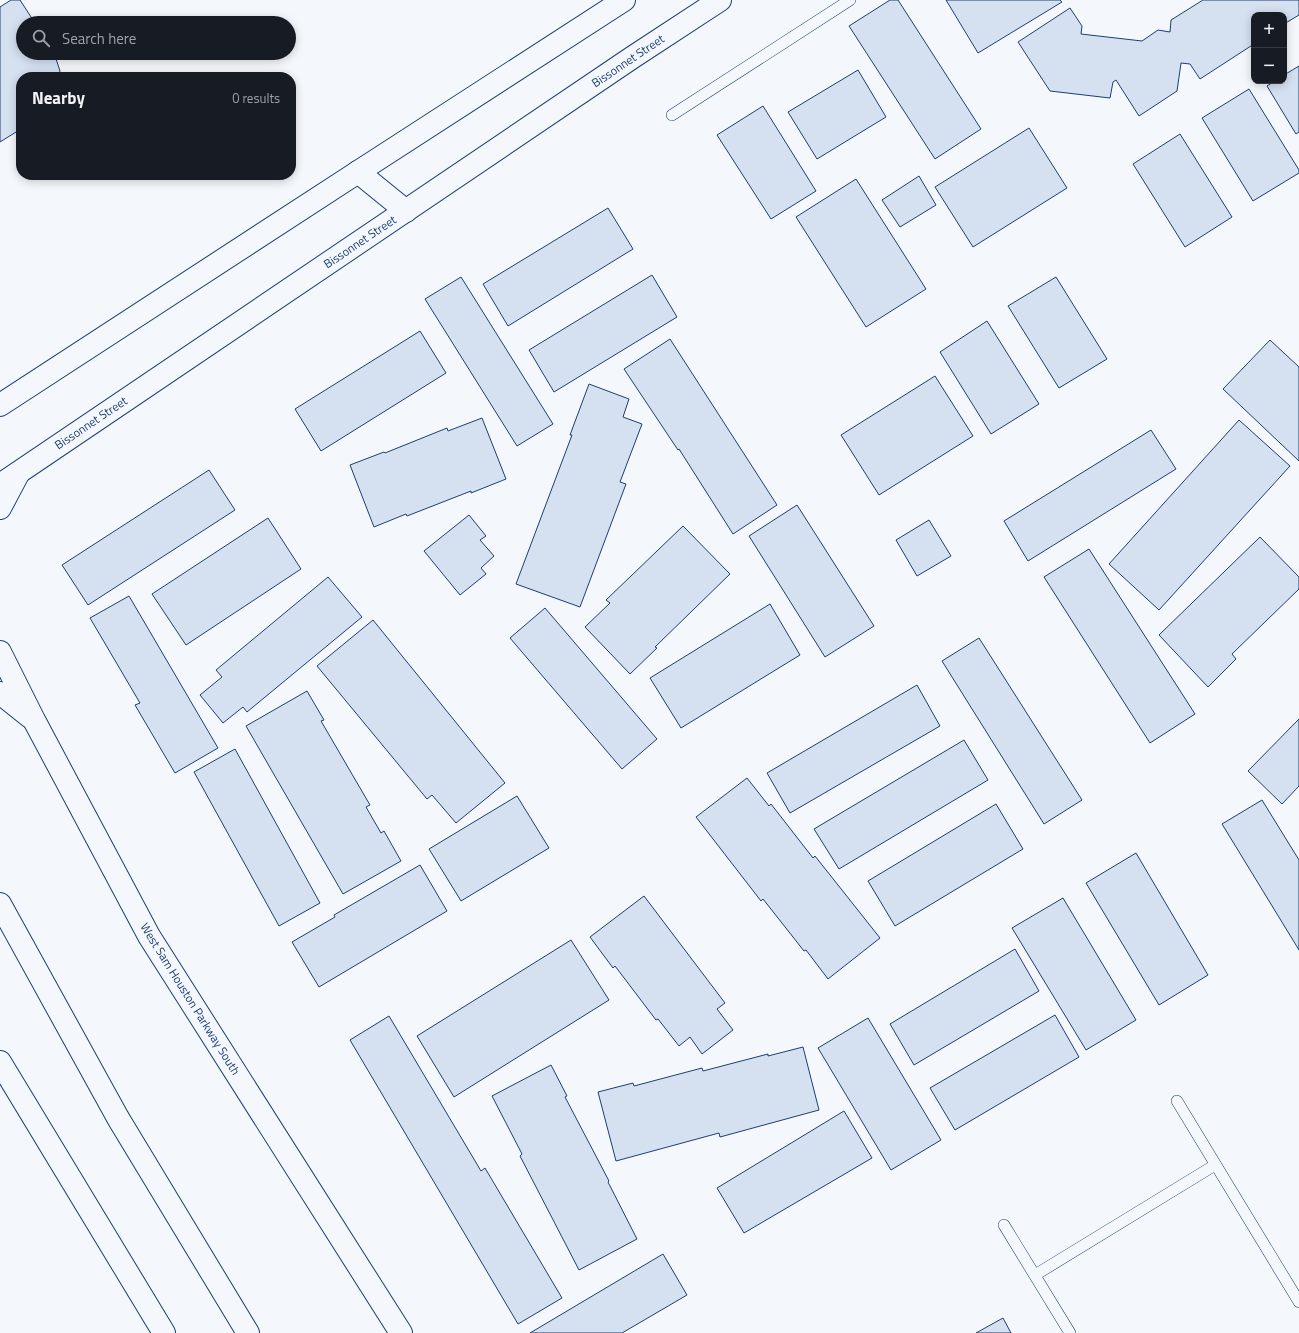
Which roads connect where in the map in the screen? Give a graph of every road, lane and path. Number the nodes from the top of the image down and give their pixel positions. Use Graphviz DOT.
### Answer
graph roads {
  1 [pos="720,0"];
  2 [pos="850,0"];
  3 [pos="620,1"];
  4 [pos="672,115"];
  5 [pos="358,172"];
  6 [pos="406,211"];
  7 [pos="25,389"];
  8 [pos="0,394"];
  9 [pos="0,406"];
  10 [pos="19,472"];
  11 [pos="0,485"];
  12 [pos="0,508"];
  13 [pos="0,652"];
  14 [pos="0,694"];
  15 [pos="34,720"];
  16 [pos="0,904"];
  17 [pos="0,1062"];
  18 [pos="1177,1101"];
  19 [pos="1215,1165"];
  20 [pos="1004,1225"];
  21 [pos="1035,1275"];
  22 [pos="1299,1302"];
  23 [pos="164,1333"];
  24 [pos="248,1333"];
  25 [pos="401,1333"];
  26 [pos="1070,1333"];
  1 -- 6 [label="main road, Bissonnet Street"];
  2 -- 4 [label="lane"];
  3 -- 5 [label="main road"];
  5 -- 6 [label="main road"];
  5 -- 7 [label="main road"];
  6 -- 10 [label="main road, Bissonnet Street"];
  7 -- 8 [label="main road"];
  7 -- 9 [label="main road"];
  10 -- 11 [label="main road, Bissonnet Street"];
  10 -- 12 [label="main road"];
  13 -- 15 [label="main road, West Sam Houston Parkway South"];
  14 -- 15 [label="main road"];
  15 -- 25 [label="main road, West Sam Houston Parkway South"];
  16 -- 24 [label="main road"];
  17 -- 23 [label="main road"];
  18 -- 19 [label="lane"];
  19 -- 21 [label="lane"];
  19 -- 22 [label="lane"];
  20 -- 21 [label="lane"];
  21 -- 26 [label="lane"];
}
